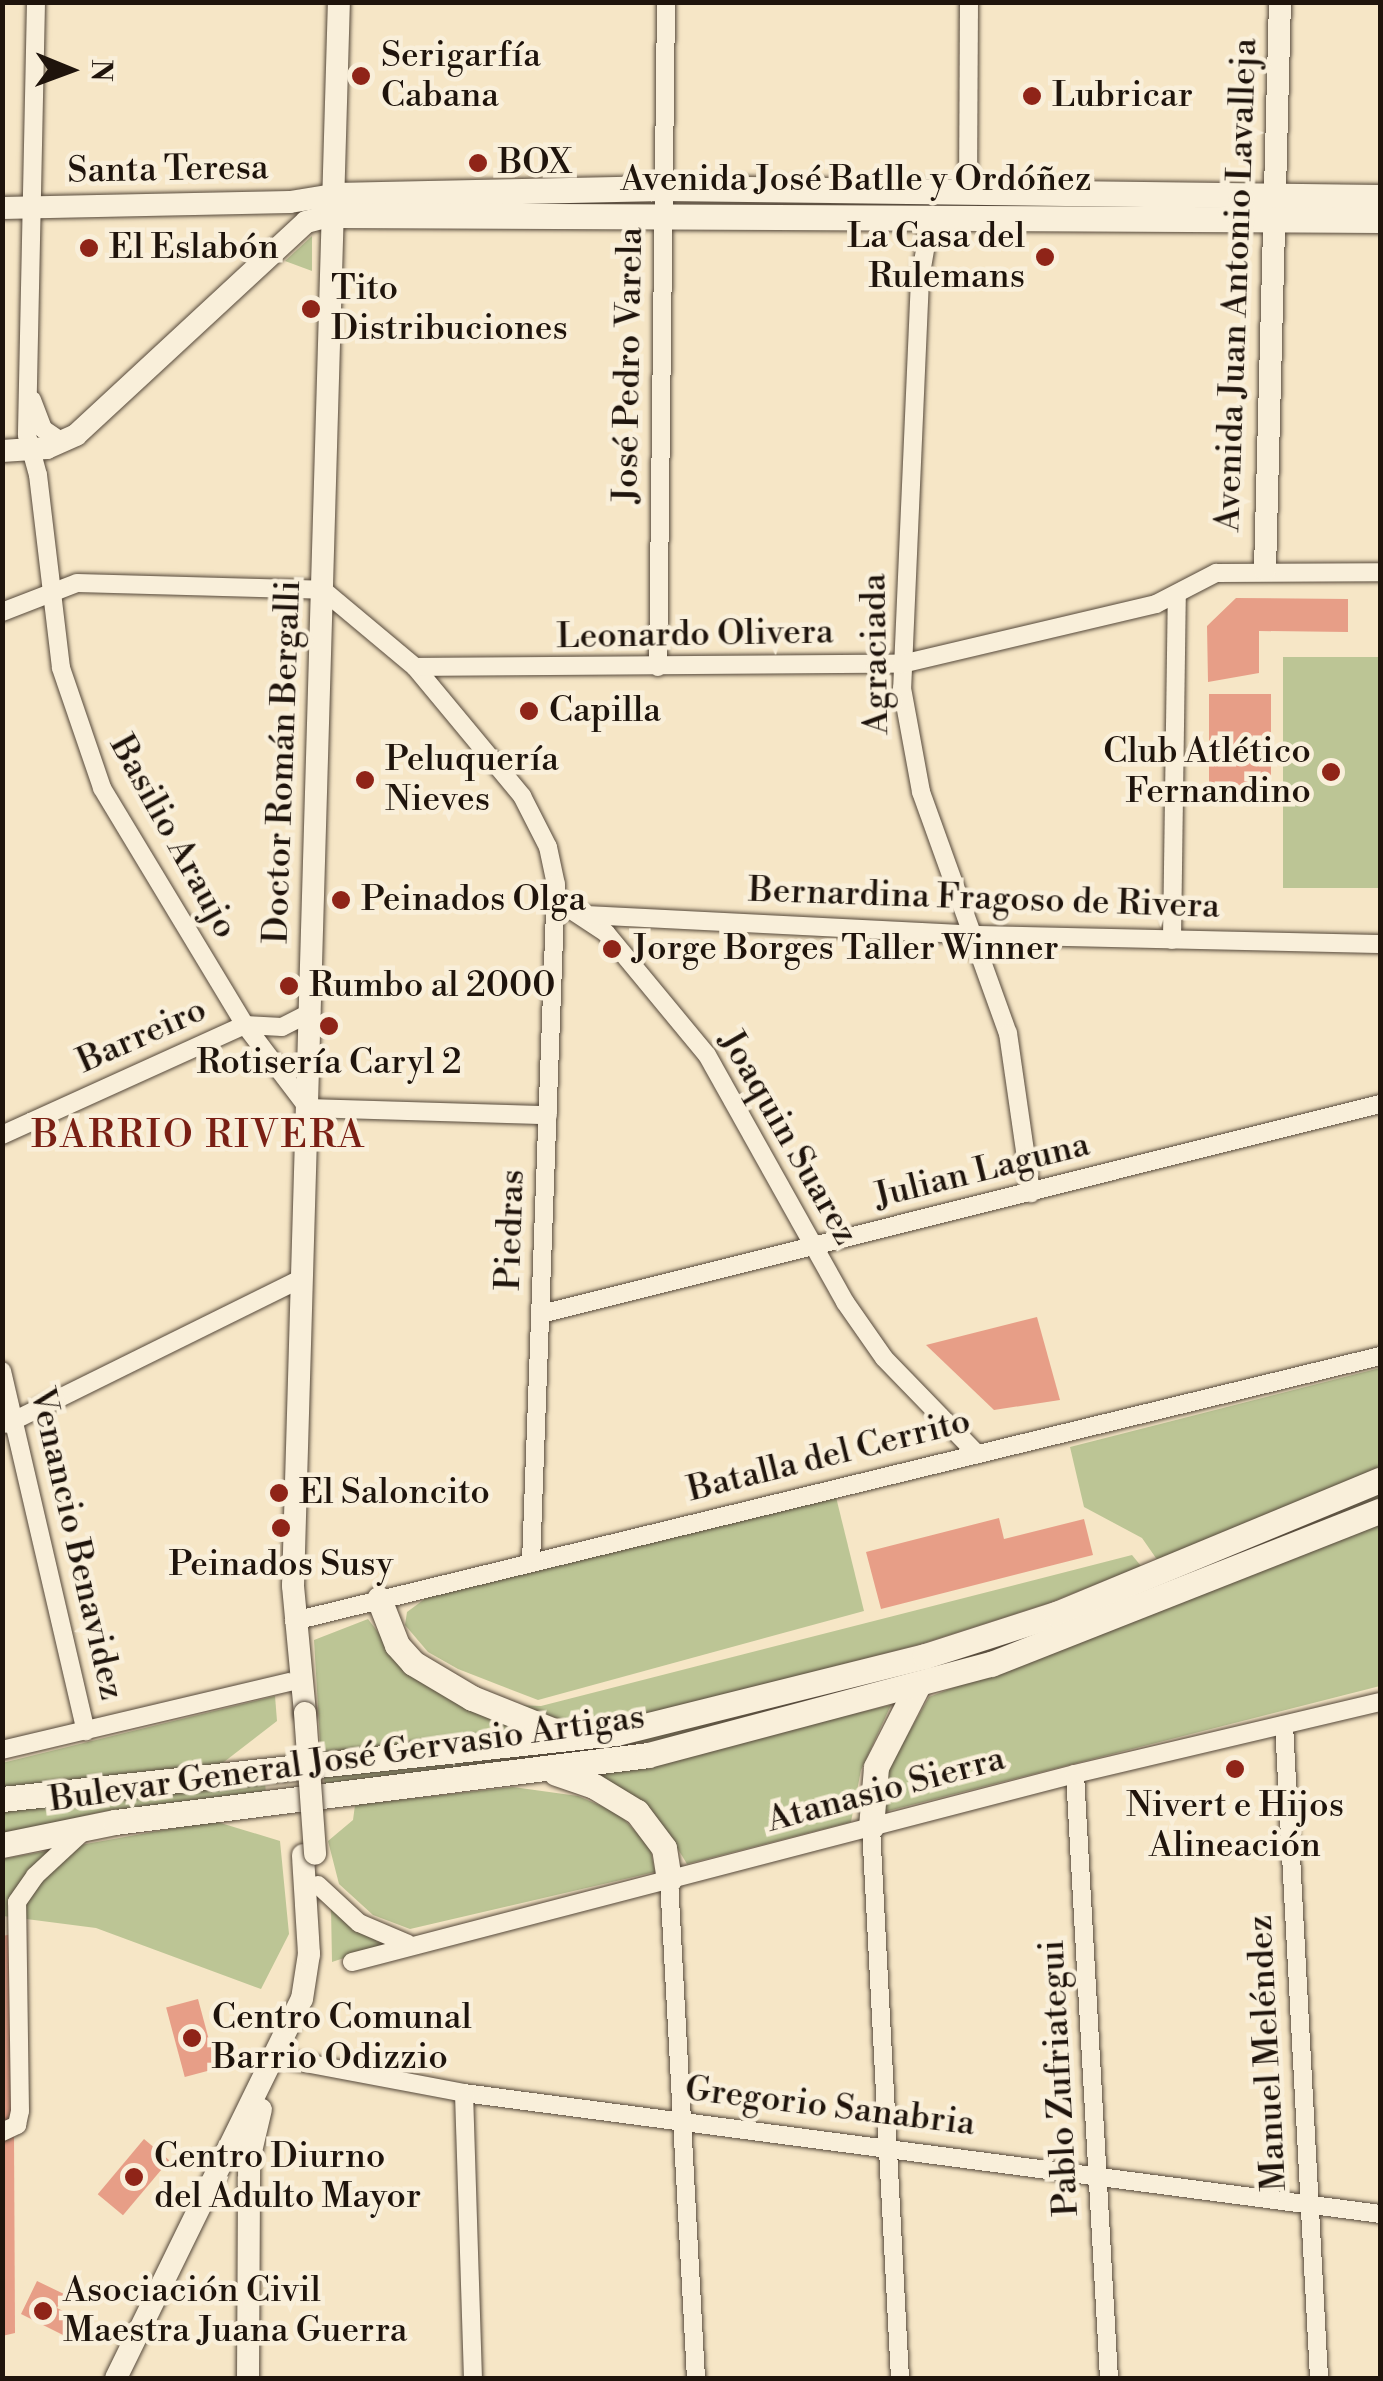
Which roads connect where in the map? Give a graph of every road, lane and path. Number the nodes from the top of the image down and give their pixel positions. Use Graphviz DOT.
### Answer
graph roads {
  1 [pos="36,2"];
  2 [pos="339,2"];
  3 [pos="666,2"];
  4 [pos="969,2"];
  5 [pos="1280,2"];
  6 [pos="968,192"];
  7 [pos="1380,197"];
  8 [pos="663,200"];
  9 [pos="268,203"];
  10 [pos="333,204"];
  11 [pos="2,208"];
  12 [pos="32,208"];
  13 [pos="1272,208"];
  14 [pos="931,216"];
  15 [pos="1380,220"];
  16 [pos="286,239"];
  17 [pos="30,390"];
  18 [pos="62,442"];
  19 [pos="2,451"];
  20 [pos="30,451"];
  21 [pos="1265,570"];
  22 [pos="1380,572"];
  23 [pos="48,589"];
  24 [pos="322,590"];
  25 [pos="1177,595"];
  26 [pos="2,612"];
  27 [pos="902,664"];
  28 [pos="415,667"];
  29 [pos="658,667"];
  30 [pos="556,900"];
  31 [pos="585,915"];
  32 [pos="976,935"];
  33 [pos="1172,940"];
  34 [pos="1380,944"];
  35 [pos="311,1012"];
  36 [pos="245,1024"];
  37 [pos="1380,1104"];
  38 [pos="308,1108"];
  39 [pos="548,1115"];
  40 [pos="2,1134"];
  41 [pos="1030,1193"];
  42 [pos="812,1246"];
  43 [pos="302,1278"];
  44 [pos="541,1314"];
  45 [pos="1380,1356"];
  46 [pos="2,1371"];
  47 [pos="8,1424"];
  48 [pos="976,1453"];
  49 [pos="1380,1480"];
  50 [pos="1380,1511"];
  51 [pos="531,1563"];
  52 [pos="379,1599"];
  53 [pos="294,1632"];
  54 [pos="290,1682"];
  55 [pos="917,1687"];
  56 [pos="1380,1702"];
  57 [pos="299,1713"];
  58 [pos="1284,1725"];
  59 [pos="86,1732"];
  60 [pos="574,1739"];
  61 [pos="2,1750"];
  62 [pos="552,1772"];
  63 [pos="1075,1774"];
  64 [pos="2,1799"];
  65 [pos="89,1826"];
  66 [pos="871,1828"];
  67 [pos="2,1845"];
  68 [pos="309,1854"];
  69 [pos="668,1880"];
  70 [pos="318,1885"];
  71 [pos="9,1910"];
  72 [pos="408,1944"];
  73 [pos="352,1962"];
  74 [pos="10,2041"];
  75 [pos="279,2060"];
  76 [pos="464,2094"];
  77 [pos="683,2121"];
  78 [pos="2,2132"];
  79 [pos="889,2145"];
  80 [pos="1098,2178"];
  81 [pos="1308,2204"];
  82 [pos="1380,2214"];
  83 [pos="116,2378"];
  84 [pos="248,2378"];
  85 [pos="473,2378"];
  86 [pos="696,2378"];
  87 [pos="900,2378"];
  88 [pos="1110,2378"];
  89 [pos="1319,2378"];
  1 -- 12 [label="street, Basilio Araujo"];
  2 -- 10 [label="street, Doctor Román Bergalli"];
  3 -- 8 [label="street, José Pedro Varela"];
  4 -- 6 [label="street"];
  5 -- 13 [label="street, Avenida Juan Antonio Lavalleja"];
  6 -- 8 [label="main road, Avenida José Batlle y Ordóñez"];
  6 -- 13 [label="main road, Avenida José Batlle y Ordóñez"];
  7 -- 13 [label="main road, Avenida José Batlle y Ordóñez"];
  8 -- 10 [label="main road, Avenida José Batlle y Ordóñez"];
  8 -- 14 [label="main road, Avenida José Batlle y Ordóñez"];
  8 -- 29 [label="street, José Pedro Varela"];
  9 -- 10 [label="street, Santa Teresa"];
  9 -- 12 [label="street, Santa Teresa"];
  9 -- 16 [label="street"];
  10 -- 16 [label="street"];
  10 -- 24 [label="street, Doctor Román Bergalli"];
  11 -- 12 [label="street, Santa Teresa"];
  12 -- 17 [label="street, Basilio Araujo"];
  13 -- 14 [label="main road, Avenida José Batlle y Ordóñez"];
  13 -- 15 [label="main road, Avenida José Batlle y Ordóñez"];
  13 -- 21 [label="street, Avenida Juan Antonio Lavalleja"];
  14 -- 27 [label="street, Agraciada"];
  16 -- 18 [label="street"];
  17 -- 18 [label="street"];
  17 -- 20 [label="street, Basilio Araujo"];
  18 -- 20 [label="street"];
  19 -- 20 [label="street"];
  20 -- 23 [label="street, Basilio Araujo"];
  21 -- 22 [label="street, Leonardo Olivera"];
  21 -- 25 [label="street, Leonardo Olivera"];
  23 -- 24 [label="street"];
  23 -- 26 [label="street"];
  23 -- 36 [label="street, Basilio Araujo"];
  24 -- 28 [label="street"];
  24 -- 35 [label="street, Doctor Román Bergalli"];
  25 -- 27 [label="street, Leonardo Olivera"];
  25 -- 33 [label="street"];
  27 -- 29 [label="street, Leonardo Olivera"];
  27 -- 32 [label="street, Agraciada"];
  28 -- 29 [label="street, Leonardo Olivera"];
  28 -- 30 [label="street"];
  30 -- 31 [label="street, Joaquin Suarez"];
  30 -- 39 [label="street, Piedras"];
  31 -- 32 [label="street, Bernardina Fragoso de Rivera"];
  31 -- 42 [label="street, Joaquin Suarez"];
  32 -- 33 [label="street, Bernardina Fragoso de Rivera"];
  32 -- 41 [label="street, Agraciada"];
  33 -- 34 [label="street, Bernardina Fragoso de Rivera"];
  35 -- 36 [label="street, Barreiro"];
  35 -- 38 [label="street, Doctor Román Bergalli"];
  36 -- 38 [label="street, Basilio Araujo"];
  36 -- 40 [label="street, Barreiro"];
  37 -- 41 [label="street, Julian Laguna"];
  38 -- 39 [label="street"];
  38 -- 43 [label="street, Doctor Román Bergalli"];
  39 -- 44 [label="street, Piedras"];
  41 -- 42 [label="street, Julian Laguna"];
  42 -- 44 [label="street, Julian Laguna"];
  42 -- 48 [label="street, Joaquin Suarez"];
  43 -- 47 [label="street"];
  43 -- 53 [label="street, Doctor Román Bergalli"];
  44 -- 51 [label="street, Piedras"];
  45 -- 48 [label="street, Batalla del Cerrito"];
  46 -- 47 [label="street, Venancio Benavidez"];
  47 -- 59 [label="street, Venancio Benavidez"];
  48 -- 51 [label="street, Batalla del Cerrito"];
  49 -- 60 [label="main road, Bulevar General José Gervasio Artigas"];
  50 -- 55 [label="main road, Bulevar General José Gervasio Artigas"];
  51 -- 52 [label="street, Batalla del Cerrito"];
  52 -- 53 [label="street, Batalla del Cerrito"];
  52 -- 60 [label="main road"];
  53 -- 54 [label="street, Doctor Román Bergalli"];
  53 -- 57 [label="street, Doctor Román Bergalli"];
  54 -- 57 [label="street, Doctor Román Bergalli"];
  54 -- 59 [label="street"];
  55 -- 62 [label="main road, Bulevar General José Gervasio Artigas"];
  55 -- 66 [label="main road"];
  56 -- 58 [label="street, Atanasio Sierra"];
  57 -- 68 [label="street, Doctor Román Bergalli"];
  58 -- 63 [label="street, Atanasio Sierra"];
  58 -- 81 [label="street, Manuel Meléndez"];
  59 -- 61 [label="street"];
  60 -- 64 [label="main road, Bulevar General José Gervasio Artigas"];
  62 -- 65 [label="main road, Bulevar General José Gervasio Artigas"];
  62 -- 69 [label="main road"];
  63 -- 66 [label="street, Atanasio Sierra"];
  63 -- 80 [label="street, Pablo Zufriategui"];
  65 -- 67 [label="main road, Bulevar General José Gervasio Artigas"];
  65 -- 71 [label="street"];
  66 -- 69 [label="street, Atanasio Sierra"];
  66 -- 79 [label="street"];
  68 -- 70 [label="street"];
  68 -- 75 [label="street"];
  69 -- 72 [label="street, Atanasio Sierra"];
  69 -- 77 [label="street"];
  70 -- 72 [label="street"];
  70 -- 75 [label="street"];
  71 -- 74 [label="street"];
  72 -- 73 [label="street, Atanasio Sierra"];
  74 -- 78 [label="street"];
  75 -- 76 [label="street, Gregorio Sanabria"];
  75 -- 83 [label="street"];
  75 -- 84 [label="street"];
  76 -- 77 [label="street, Gregorio Sanabria"];
  76 -- 85 [label="street"];
  77 -- 79 [label="street, Gregorio Sanabria"];
  77 -- 86 [label="street"];
  79 -- 80 [label="street, Gregorio Sanabria"];
  79 -- 87 [label="street"];
  80 -- 81 [label="street, Gregorio Sanabria"];
  80 -- 88 [label="street, Pablo Zufriategui"];
  81 -- 82 [label="street, Gregorio Sanabria"];
  81 -- 89 [label="street, Manuel Meléndez"];
}
